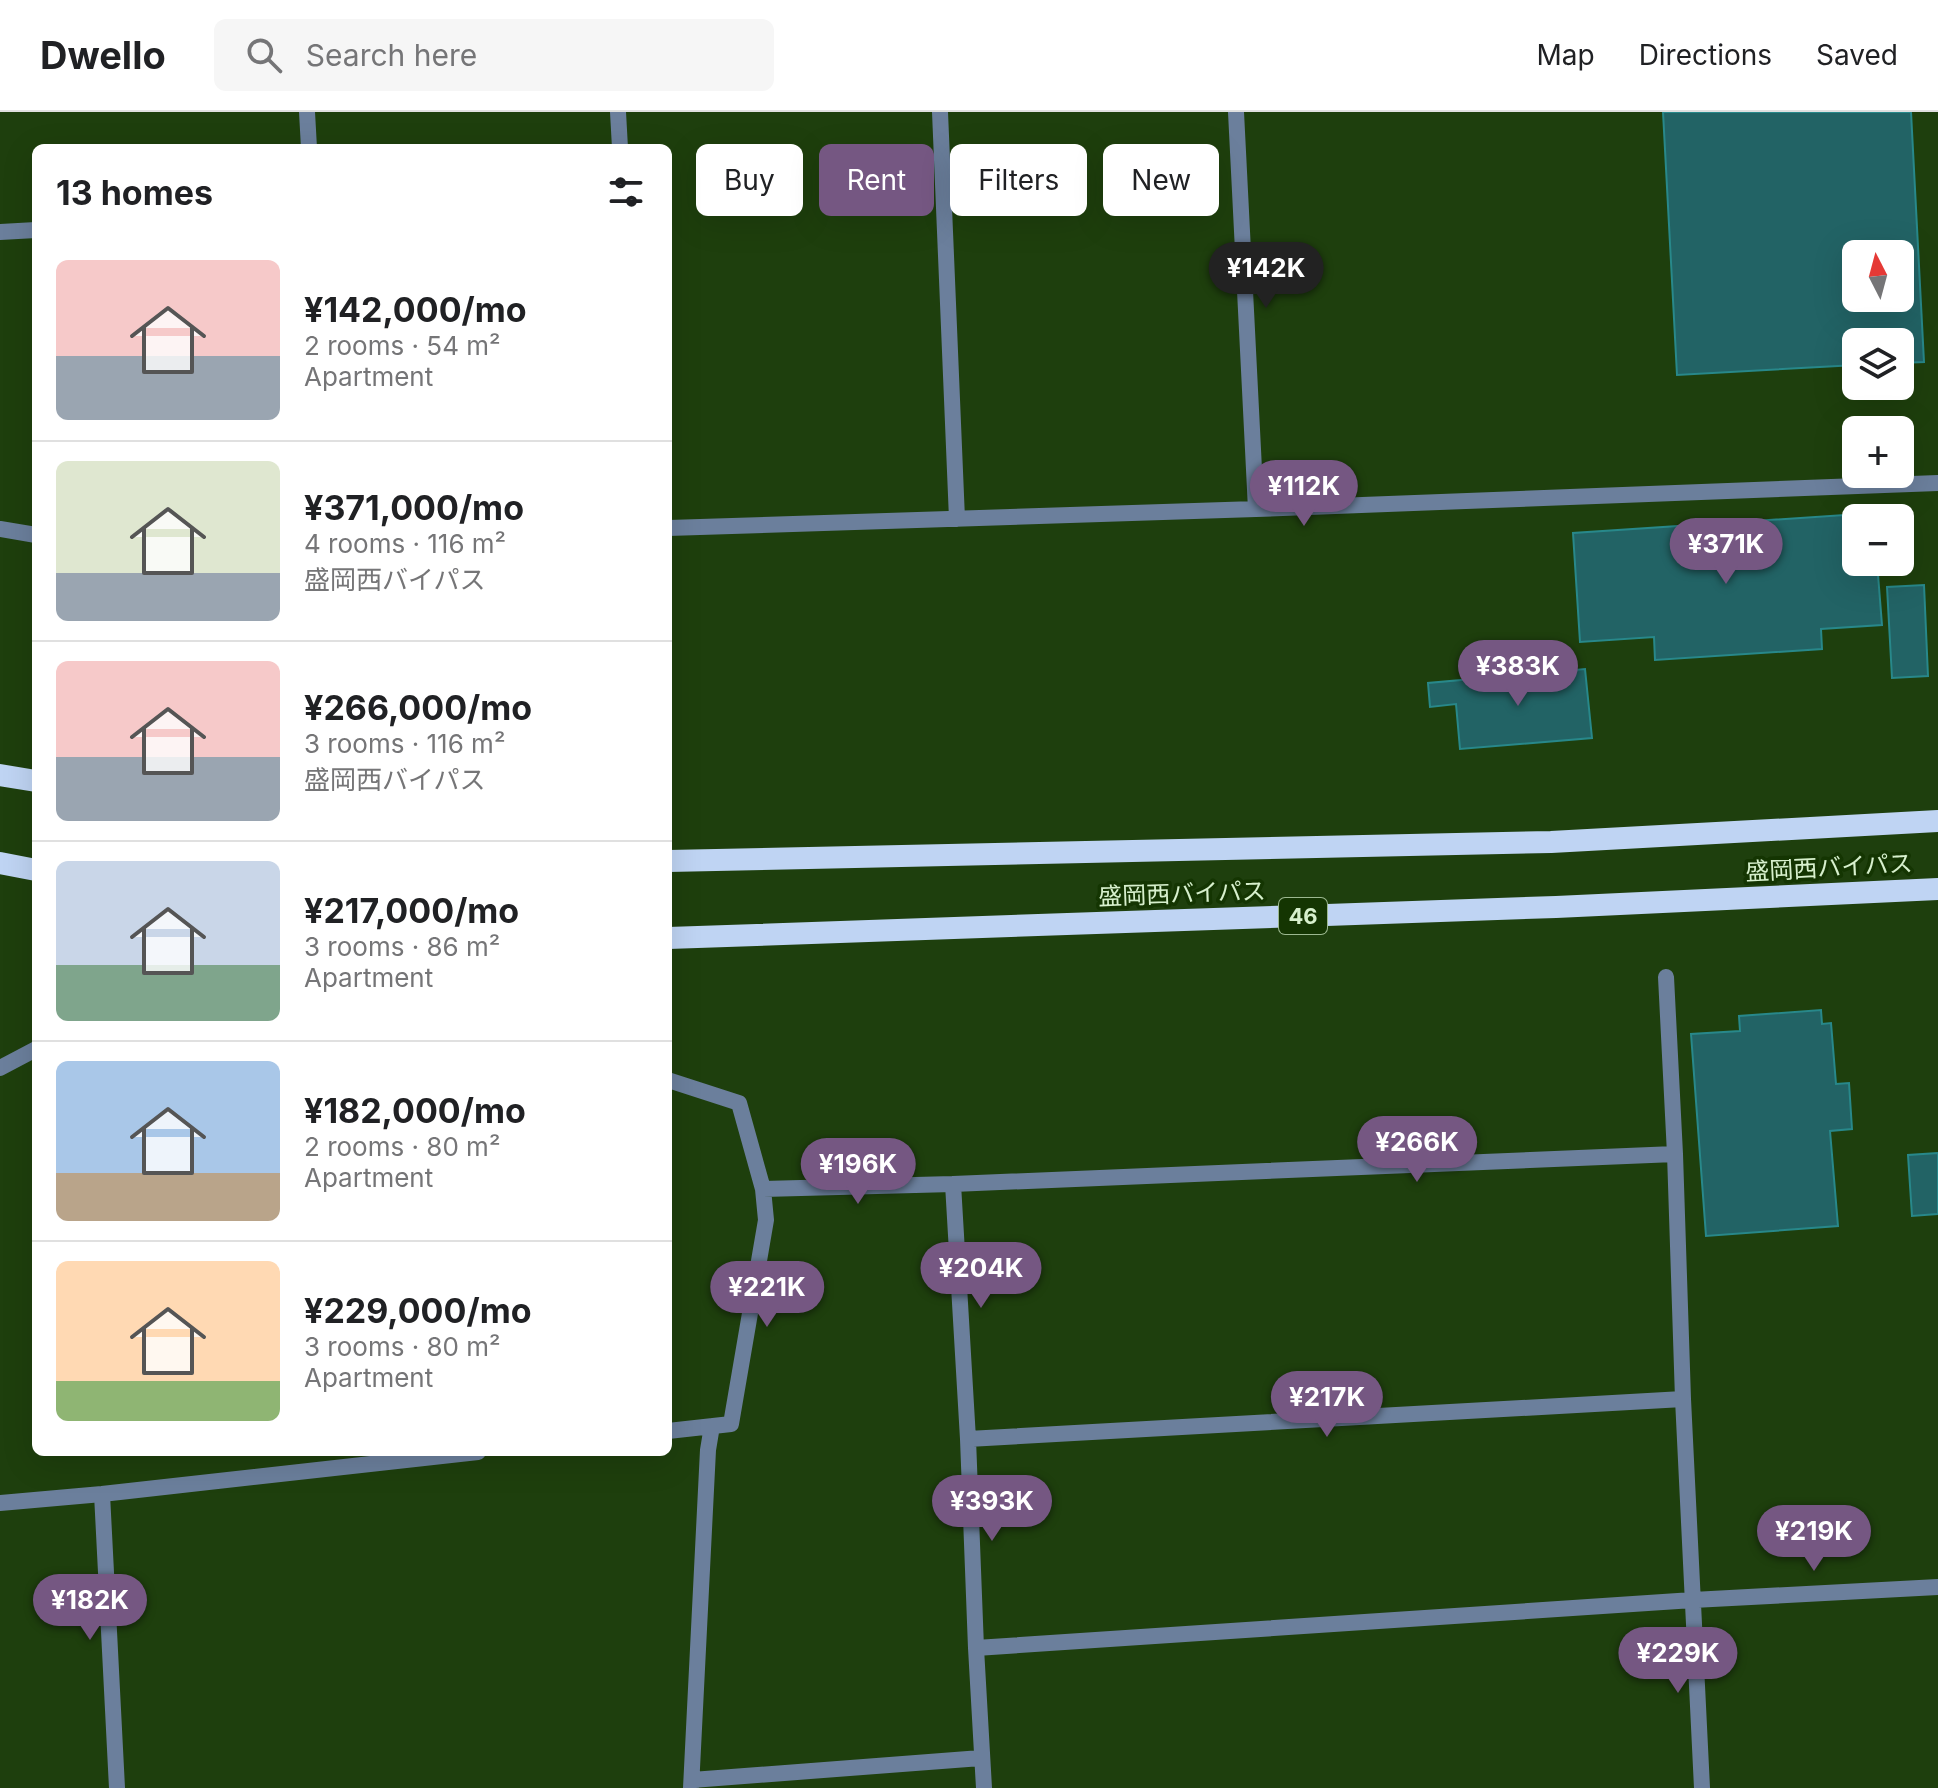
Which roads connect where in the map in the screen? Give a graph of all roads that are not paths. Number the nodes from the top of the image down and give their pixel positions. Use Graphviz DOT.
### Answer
graph roads {
  1 [pos="307,112"];
  2 [pos="618,112"];
  3 [pos="940,112"];
  4 [pos="1236,112"];
  5 [pos="309,144"];
  6 [pos="620,144"];
  7 [pos="32,230"];
  8 [pos="0,232"];
  9 [pos="1938,483"];
  10 [pos="1256,509"];
  11 [pos="957,519"];
  12 [pos="672,528"];
  13 [pos="0,529"];
  14 [pos="32,534"];
  15 [pos="0,775"];
  16 [pos="32,780"];
  17 [pos="1938,821"];
  18 [pos="672,861"];
  19 [pos="0,863"];
  20 [pos="32,869"];
  21 [pos="1938,889"];
  22 [pos="672,938"];
  23 [pos="1666,977"];
  24 [pos="32,1051"];
  25 [pos="0,1068"];
  26 [pos="672,1081"];
  27 [pos="1675,1154"];
  28 [pos="953,1184"];
  29 [pos="763,1189"];
  30 [pos="1683,1399"];
  31 [pos="712,1426"];
  32 [pos="672,1431"];
  33 [pos="968,1439"];
  34 [pos="442,1456"];
  35 [pos="102,1494"];
  36 [pos="0,1503"];
  37 [pos="1938,1587"];
  38 [pos="1693,1600"];
  39 [pos="976,1648"];
  40 [pos="981,1758"];
  41 [pos="692,1784"];
  42 [pos="117,1788"];
  43 [pos="984,1788"];
  44 [pos="1702,1788"];
  1 -- 5 [label="street"];
  2 -- 6 [label="street"];
  3 -- 11 [label="street"];
  4 -- 10 [label="street"];
  7 -- 8 [label="street"];
  9 -- 10 [label="street"];
  10 -- 11 [label="street"];
  11 -- 12 [label="street"];
  13 -- 14 [label="street"];
  15 -- 16 [label="highway"];
  17 -- 18 [label="highway, 盛岡西バイパス"];
  19 -- 20 [label="highway"];
  21 -- 22 [label="highway, 盛岡西バイパス / 46"];
  23 -- 27 [label="street"];
  24 -- 25 [label="street"];
  26 -- 29 [label="street"];
  27 -- 28 [label="street"];
  27 -- 30 [label="street"];
  28 -- 29 [label="street"];
  28 -- 33 [label="street"];
  29 -- 31 [label="street"];
  30 -- 33 [label="street"];
  30 -- 38 [label="street"];
  31 -- 32 [label="street"];
  31 -- 41 [label="street"];
  33 -- 39 [label="street"];
  34 -- 35 [label="street"];
  35 -- 36 [label="street"];
  35 -- 42 [label="street"];
  37 -- 38 [label="street"];
  38 -- 39 [label="street"];
  38 -- 44 [label="street"];
  39 -- 40 [label="street"];
  40 -- 41 [label="street"];
  40 -- 43 [label="street"];
}
